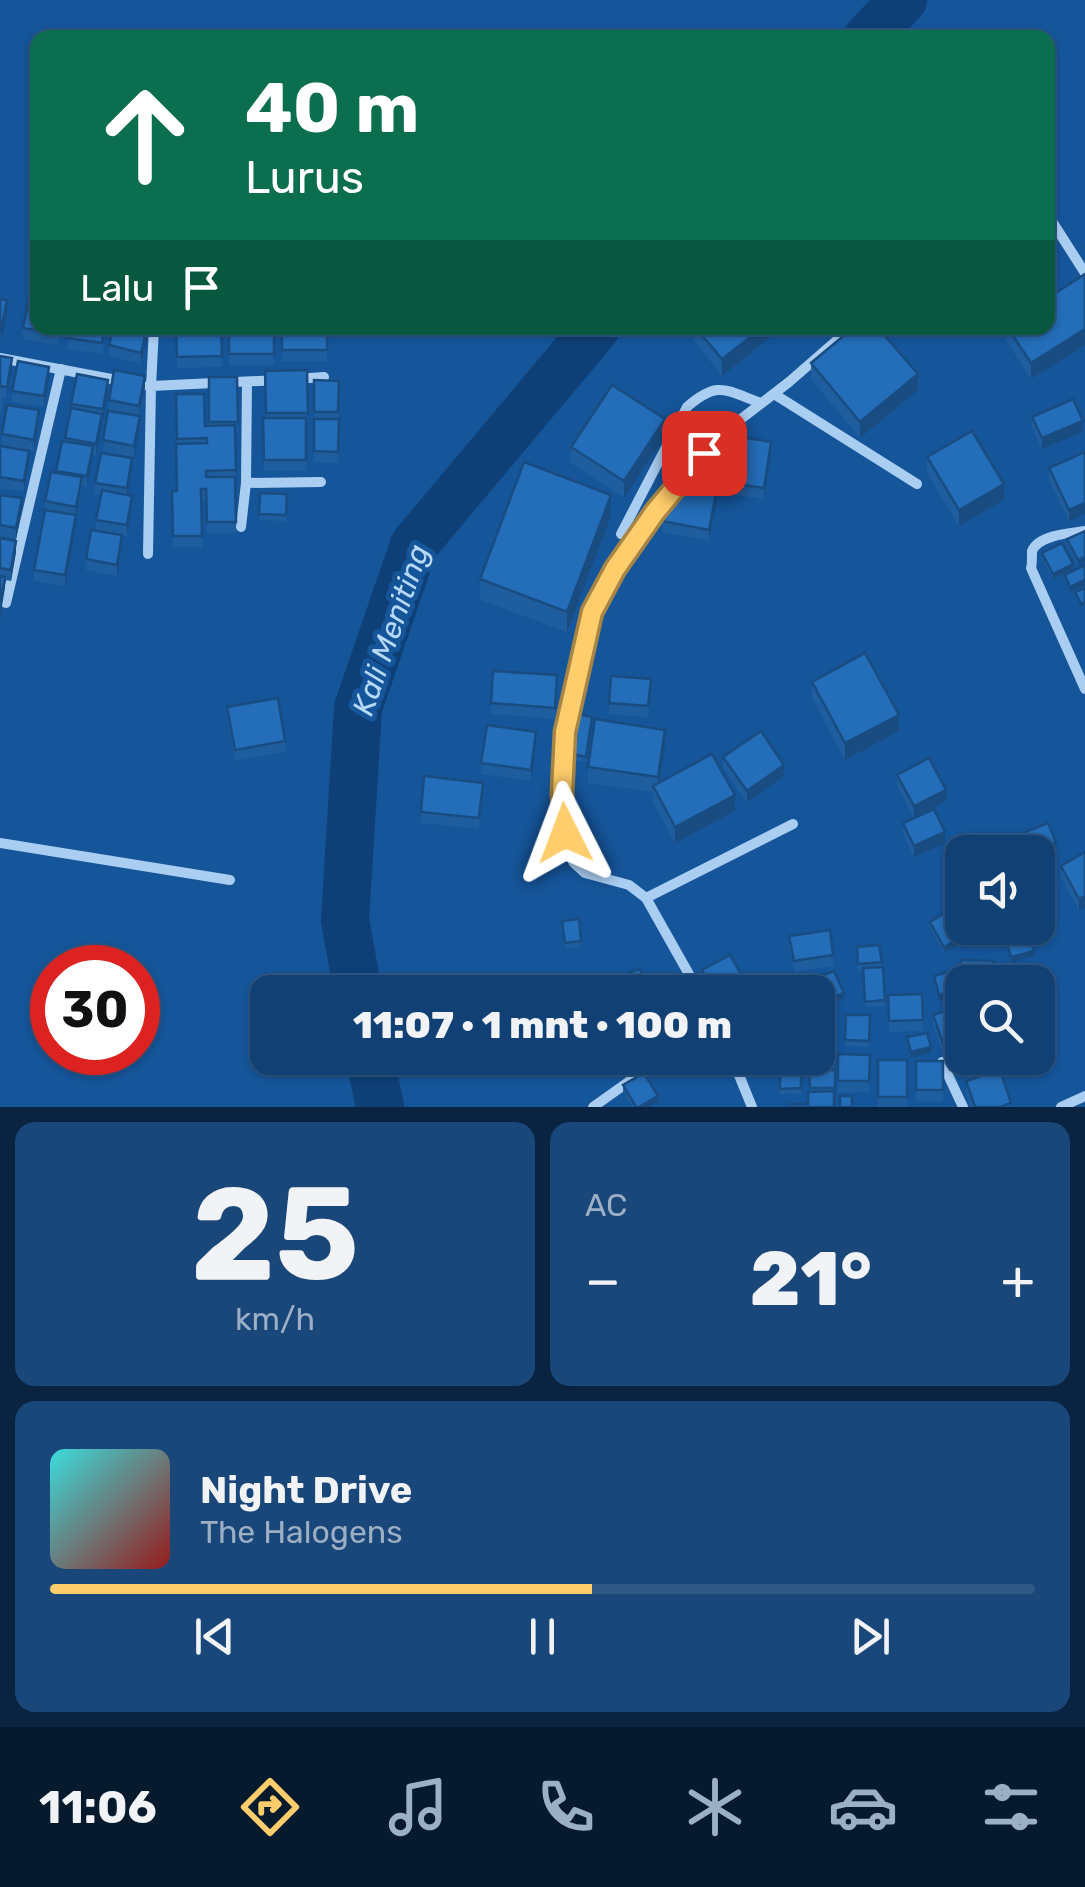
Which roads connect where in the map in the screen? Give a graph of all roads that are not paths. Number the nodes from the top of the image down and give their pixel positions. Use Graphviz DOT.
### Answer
graph roads {
  1 [pos="1055,226"];
  2 [pos="1085,273"];
  3 [pos="154,335"];
  4 [pos="843,335"];
  5 [pos="0,358"];
  6 [pos="61,369"];
  7 [pos="324,377"];
  8 [pos="247,382"];
  9 [pos="152,386"];
  10 [pos="774,394"];
  11 [pos="760,404"];
  12 [pos="321,482"];
  13 [pos="246,483"];
  14 [pos="917,484"];
  15 [pos="241,527"];
  16 [pos="1085,531"];
  17 [pos="622,534"];
  18 [pos="148,554"];
  19 [pos="6,604"];
  20 [pos="1085,689"];
  21 [pos="793,824"];
  22 [pos="0,843"];
  23 [pos="230,880"];
  24 [pos="646,898"];
  25 [pos="690,975"];
  26 [pos="942,1062"];
  27 [pos="638,1075"];
  28 [pos="739,1075"];
  29 [pos="1085,1096"];
  30 [pos="593,1107"];
  31 [pos="752,1107"];
  32 [pos="964,1107"];
  33 [pos="1061,1107"];
  1 -- 2 [label="street"];
  3 -- 9 [label="street"];
  4 -- 10 [label="street"];
  5 -- 6 [label="street"];
  6 -- 9 [label="street"];
  6 -- 19 [label="street"];
  7 -- 8 [label="street"];
  8 -- 9 [label="street"];
  8 -- 13 [label="street"];
  9 -- 18 [label="street"];
  10 -- 11 [label="street"];
  10 -- 14 [label="street"];
  11 -- 17 [label="street"];
  11 -- 24 [label="street"];
  12 -- 13 [label="street"];
  13 -- 15 [label="street"];
  16 -- 20 [label="street"];
  21 -- 24 [label="street"];
  22 -- 23 [label="street"];
  24 -- 25 [label="street"];
  26 -- 32 [label="street"];
  27 -- 30 [label="street"];
  28 -- 31 [label="street"];
  29 -- 33 [label="street"];
}
